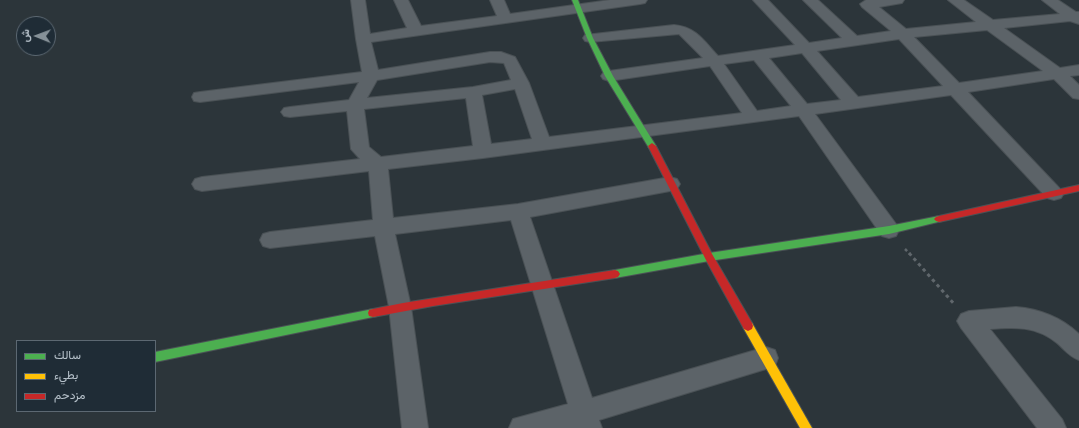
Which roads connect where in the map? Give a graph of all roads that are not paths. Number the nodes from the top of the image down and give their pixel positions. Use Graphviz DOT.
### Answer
graph roads {
  1 [pos="358,0"];
  2 [pos="401,0"];
  3 [pos="497,0"];
  4 [pos="633,0"];
  5 [pos="760,0"];
  6 [pos="810,0"];
  7 [pos="897,0"];
  8 [pos="955,0"];
  9 [pos="1049,0"];
  10 [pos="864,2"];
  11 [pos="577,4"];
  12 [pos="1078,18"];
  13 [pos="505,19"];
  14 [pos="992,25"];
  15 [pos="416,32"];
  16 [pos="903,34"];
  17 [pos="590,38"];
  18 [pos="362,39"];
  19 [pos="853,41"];
  20 [pos="806,48"];
  21 [pos="759,56"];
  22 [pos="715,62"];
  23 [pos="1079,70"];
  24 [pos="1058,74"];
  25 [pos="371,76"];
  26 [pos="609,76"];
  27 [pos="521,83"];
  28 [pos="955,89"];
  29 [pos="473,92"];
  30 [pos="1079,94"];
  31 [pos="200,97"];
  32 [pos="854,104"];
  33 [pos="355,105"];
  34 [pos="804,110"];
  35 [pos="290,112"];
  36 [pos="752,117"];
  37 [pos="645,132"];
  38 [pos="543,144"];
  39 [pos="483,152"];
  40 [pos="378,164"];
  41 [pos="202,184"];
  42 [pos="670,184"];
  43 [pos="1078,190"];
  44 [pos="1054,193"];
  45 [pos="518,212"];
  46 [pos="384,228"];
  47 [pos="889,230"];
  48 [pos="270,240"];
  49 [pos="708,257"];
  50 [pos="542,288"];
  51 [pos="400,307"];
  52 [pos="1079,349"];
  53 [pos="156,357"];
  54 [pos="766,358"];
  55 [pos="586,421"];
  56 [pos="415,428"];
  57 [pos="522,428"];
  58 [pos="806,428"];
  59 [pos="1054,428"];
  1 -- 18 [label="street"];
  2 -- 15 [label="street"];
  3 -- 13 [label="street"];
  4 -- 11 [label="street"];
  5 -- 20 [label="street"];
  6 -- 19 [label="street"];
  7 -- 10 [label="street"];
  8 -- 14 [label="street"];
  9 -- 12 [label="street"];
  10 -- 16 [label="street"];
  11 -- 13 [label="street"];
  11 -- 17 [label="street"];
  12 -- 14 [label="street"];
  13 -- 15 [label="street"];
  14 -- 16 [label="street"];
  14 -- 24 [label="street"];
  15 -- 18 [label="street"];
  16 -- 19 [label="street"];
  16 -- 28 [label="street"];
  17 -- 22 [label="street"];
  17 -- 26 [label="street"];
  18 -- 25 [label="street"];
  19 -- 20 [label="street"];
  20 -- 21 [label="street"];
  20 -- 32 [label="street"];
  21 -- 22 [label="street"];
  21 -- 34 [label="street"];
  22 -- 26 [label="street"];
  22 -- 36 [label="street"];
  23 -- 24 [label="street"];
  24 -- 28 [label="street"];
  24 -- 30 [label="street"];
  25 -- 27 [label="street"];
  25 -- 31 [label="street"];
  25 -- 33 [label="street"];
  26 -- 37 [label="street"];
  27 -- 29 [label="street"];
  27 -- 38 [label="street"];
  28 -- 32 [label="street"];
  28 -- 44 [label="street"];
  29 -- 33 [label="street"];
  29 -- 39 [label="street"];
  32 -- 34 [label="street"];
  33 -- 35 [label="street"];
  33 -- 40 [label="street"];
  34 -- 36 [label="street"];
  34 -- 47 [label="street"];
  36 -- 37 [label="street"];
  37 -- 38 [label="street"];
  37 -- 42 [label="street"];
  38 -- 39 [label="street"];
  39 -- 40 [label="street"];
  40 -- 41 [label="street"];
  40 -- 46 [label="street"];
  42 -- 45 [label="street"];
  42 -- 49 [label="street"];
  43 -- 44 [label="street"];
  44 -- 47 [label="street"];
  45 -- 46 [label="street"];
  45 -- 50 [label="street"];
  46 -- 48 [label="street"];
  46 -- 51 [label="street"];
  47 -- 49 [label="street"];
  49 -- 50 [label="street"];
  49 -- 54 [label="street"];
  50 -- 51 [label="street"];
  50 -- 55 [label="street"];
  51 -- 53 [label="street"];
  51 -- 56 [label="street"];
  52 -- 59 [label="street"];
  54 -- 55 [label="street"];
  54 -- 58 [label="street"];
  55 -- 57 [label="street"];
}
